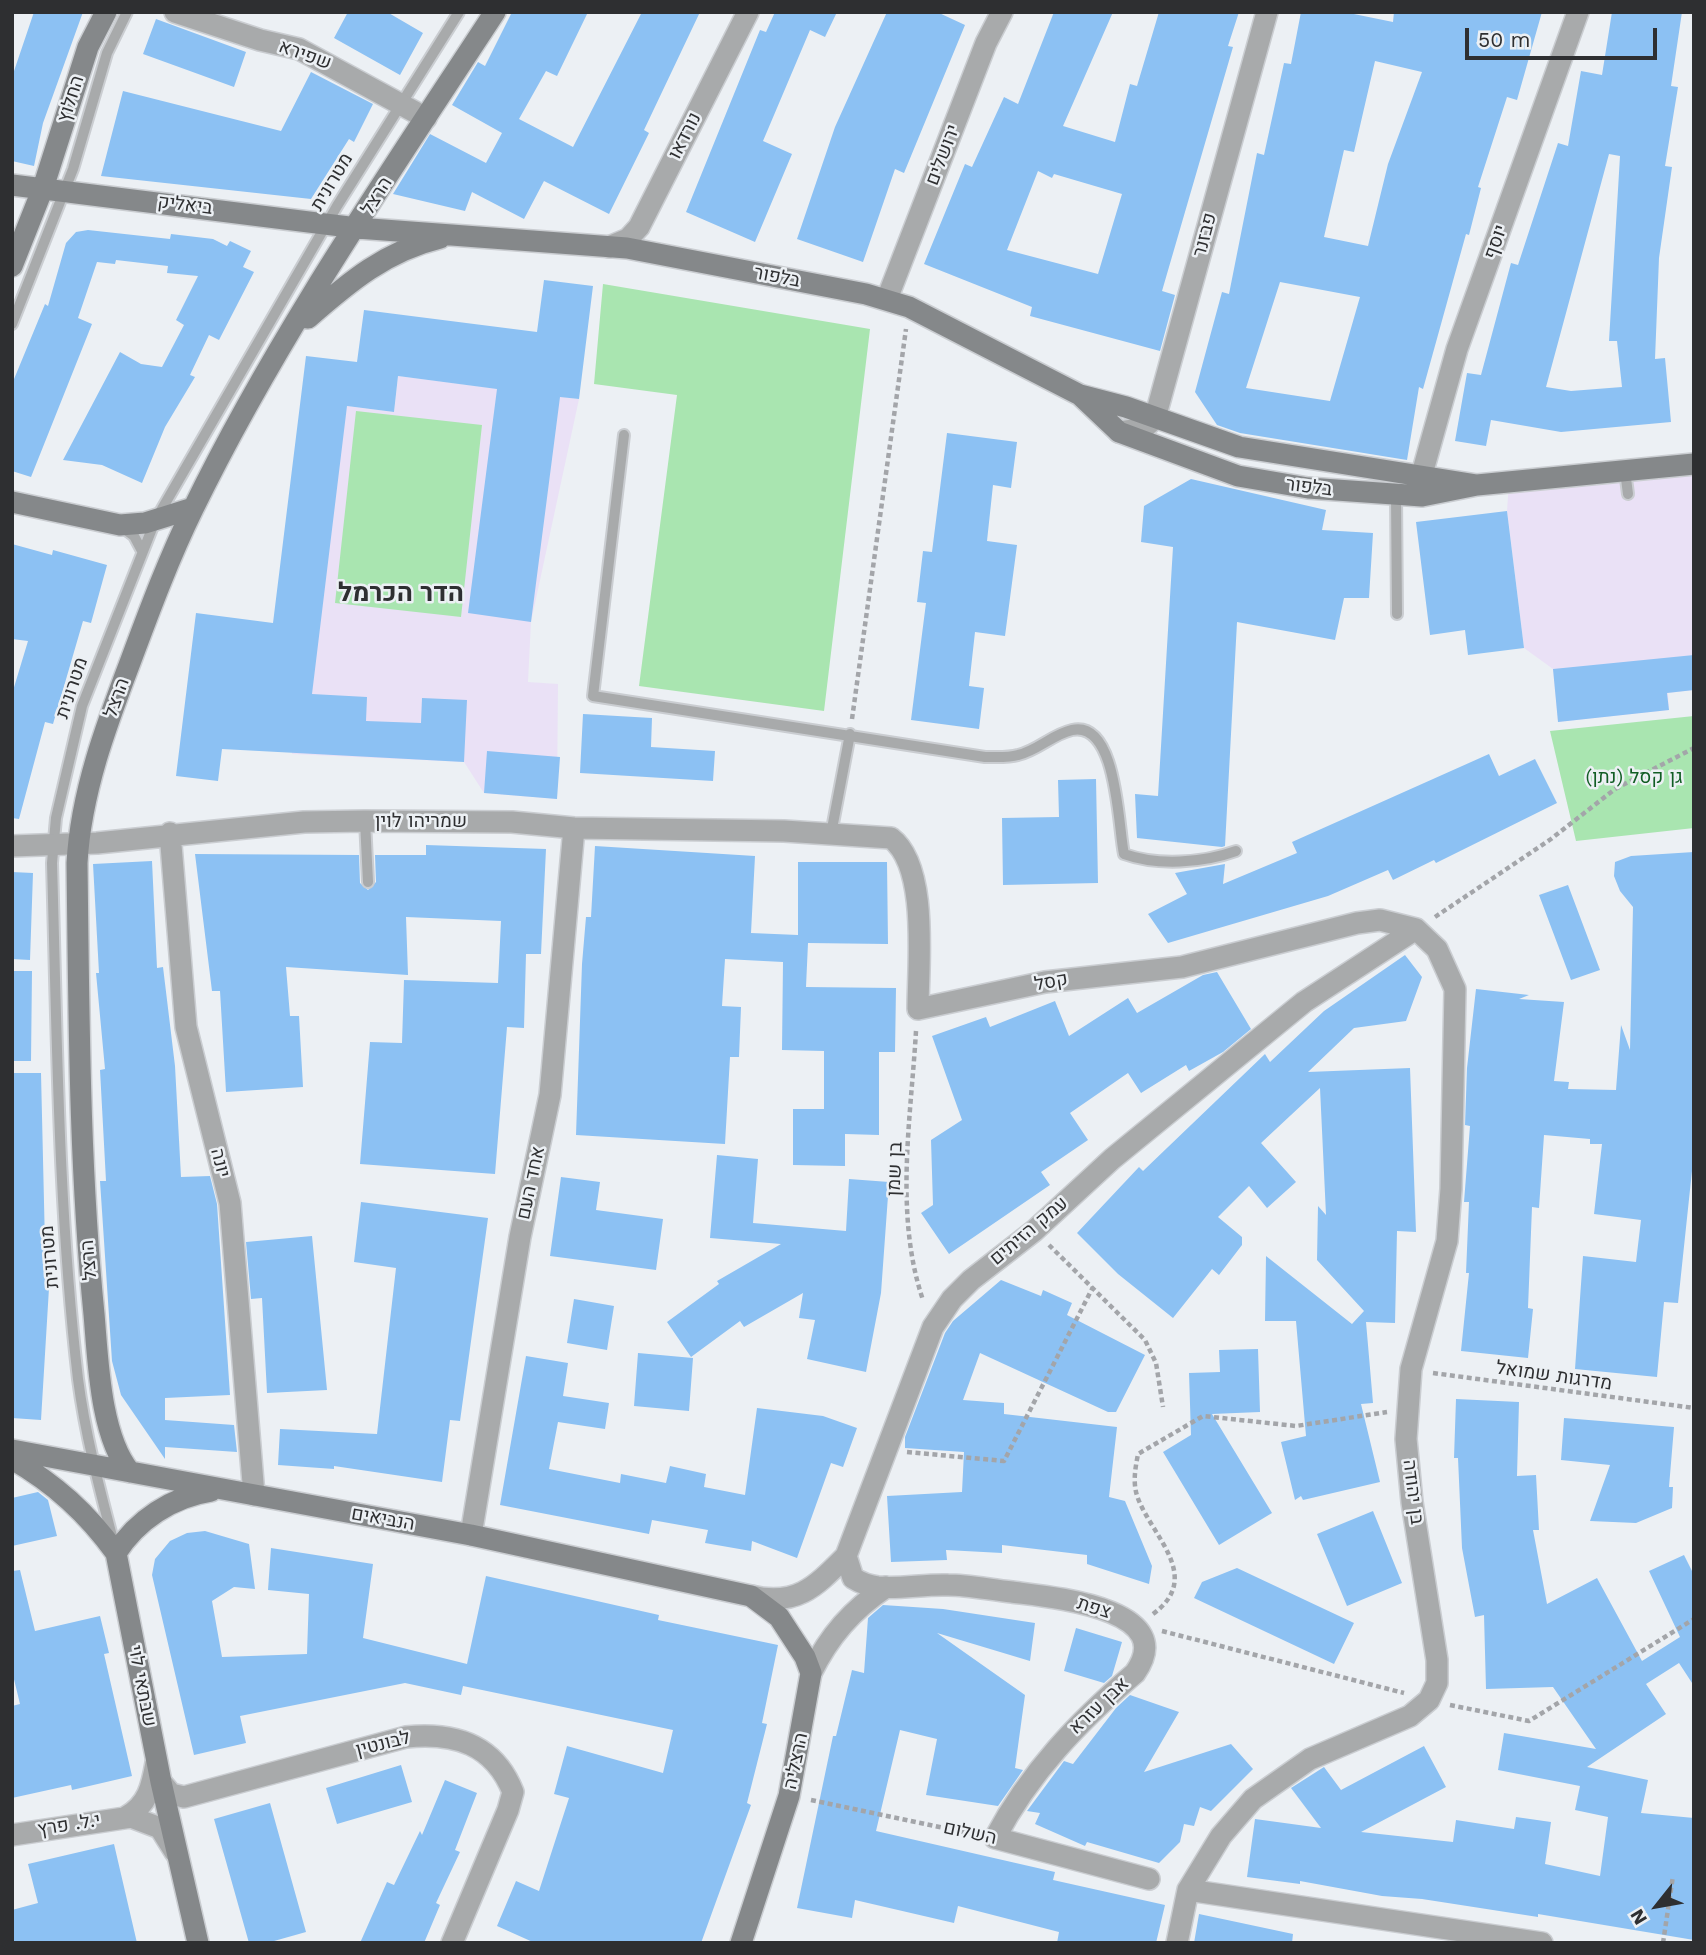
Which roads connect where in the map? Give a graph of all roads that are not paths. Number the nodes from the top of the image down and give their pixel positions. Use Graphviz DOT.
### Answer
graph roads {
  1 [pos="127,12"];
  2 [pos="175,12"];
  3 [pos="459,12"];
  4 [pos="495,12"];
  5 [pos="748,12"];
  6 [pos="1002,12"];
  7 [pos="1267,12"];
  8 [pos="1578,12"];
  9 [pos="100,17"];
  10 [pos="401,102"];
  11 [pos="426,118"];
  12 [pos="12,185"];
  13 [pos="43,188"];
  14 [pos="65,190"];
  15 [pos="327,223"];
  16 [pos="357,228"];
  17 [pos="453,234"];
  18 [pos="609,247"];
  19 [pos="12,267"];
  20 [pos="887,299"];
  21 [pos="12,324"];
  22 [pos="287,339"];
  23 [pos="1080,395"];
  24 [pos="1155,418"];
  25 [pos="1119,432"];
  26 [pos="624,435"];
  27 [pos="1694,464"];
  28 [pos="1625,471"];
  29 [pos="1422,474"];
  30 [pos="1477,485"];
  31 [pos="1628,494"];
  32 [pos="1396,495"];
  33 [pos="12,502"];
  34 [pos="193,508"];
  35 [pos="155,521"];
  36 [pos="120,525"];
  37 [pos="142,551"];
  38 [pos="1397,614"];
  39 [pos="850,734"];
  40 [pos="365,821"];
  41 [pos="574,828"];
  42 [pos="170,833"];
  43 [pos="831,834"];
  44 [pos="78,843"];
  45 [pos="52,844"];
  46 [pos="12,846"];
  47 [pos="1236,851"];
  48 [pos="368,882"];
  49 [pos="1416,929"];
  50 [pos="12,1450"];
  51 [pos="12,1459"];
  52 [pos="94,1465"];
  53 [pos="130,1472"];
  54 [pos="220,1490"];
  55 [pos="254,1495"];
  56 [pos="471,1535"];
  57 [pos="116,1553"];
  58 [pos="846,1556"];
  59 [pos="886,1587"];
  60 [pos="751,1596"];
  61 [pos="1134,1624"];
  62 [pos="811,1673"];
  63 [pos="157,1760"];
  64 [pos="162,1782"];
  65 [pos="126,1816"];
  66 [pos="12,1835"];
  67 [pos="995,1838"];
  68 [pos="178,1859"];
  69 [pos="1149,1879"];
  70 [pos="1188,1890"];
  71 [pos="1421,1934"];
  72 [pos="198,1943"];
  73 [pos="452,1943"];
  74 [pos="741,1943"];
  75 [pos="1177,1943"];
  76 [pos="1542,1943"];
  1 -- 14 [label="lane"];
  2 -- 10 [label="street, שפירא"];
  3 -- 10 [label="lane, מטרונית"];
  4 -- 11 [label="street, הרצל"];
  5 -- 18 [label="street, נורדאו"];
  6 -- 20 [label="street, ירושלים"];
  7 -- 24 [label="street, פבזנר"];
  8 -- 29 [label="street, יוסף"];
  9 -- 13 [label="street, החלוץ"];
  10 -- 11 [label="street, שפירא"];
  10 -- 15 [label="lane, מטרונית"];
  11 -- 16 [label="street, הרצל"];
  12 -- 13 [label="street, ביאליק"];
  13 -- 14 [label="street, ביאליק"];
  13 -- 19 [label="street, החלוץ"];
  14 -- 15 [label="street, ביאליק"];
  14 -- 21 [label="lane"];
  15 -- 16 [label="street, ביאליק"];
  15 -- 35 [label="lane, מטרונית"];
  16 -- 17 [label="street, בלפור"];
  16 -- 22 [label="street, הרצל"];
  17 -- 18 [label="street, בלפור"];
  17 -- 22 [label="street, בלפור"];
  18 -- 20 [label="street, בלפור"];
  20 -- 23 [label="street, בלפור"];
  22 -- 34 [label="street, הרצל"];
  23 -- 24 [label="street, בלפור"];
  23 -- 25 [label="street, בלפור"];
  24 -- 25 [label="street"];
  24 -- 29 [label="street, בלפור"];
  25 -- 32 [label="street, בלפור"];
  26 -- 39 [label="lane"];
  27 -- 28 [label="street, בלפור"];
  28 -- 30 [label="street, בלפור"];
  28 -- 31 [label="lane"];
  29 -- 30 [label="street, בלפור"];
  30 -- 32 [label="street, בלפור"];
  32 -- 38 [label="lane"];
  33 -- 36 [label="street"];
  34 -- 35 [label="street"];
  34 -- 44 [label="street, הרצל"];
  35 -- 36 [label="street"];
  35 -- 37 [label="lane, מטרונית"];
  36 -- 37 [label="lane"];
  37 -- 45 [label="lane, מטרונית"];
  39 -- 43 [label="lane"];
  39 -- 47 [label="lane"];
  40 -- 41 [label="street, שמריהו לוין"];
  40 -- 42 [label="street, שמריהו לוין"];
  40 -- 48 [label="lane"];
  41 -- 43 [label="street, שמריהו לוין"];
  41 -- 56 [label="street, אחד העם"];
  42 -- 44 [label="street, שמריהו לוין"];
  42 -- 55 [label="street, יונה"];
  43 -- 49 [label="street, קסל"];
  44 -- 45 [label="street, שמריהו לוין"];
  44 -- 53 [label="street, הרצל"];
  45 -- 46 [label="street, שמריהו לוין"];
  45 -- 52 [label="lane, מטרונית"];
  49 -- 58 [label="street, עמק הזיתים"];
  49 -- 70 [label="street, בן יהודה"];
  50 -- 52 [label="street, הנביאים"];
  51 -- 57 [label="street"];
  52 -- 53 [label="street, הנביאים"];
  52 -- 57 [label="lane, מטרונית"];
  53 -- 54 [label="street, הנביאים"];
  54 -- 55 [label="street, הנביאים"];
  54 -- 57 [label="street"];
  55 -- 56 [label="street, הנביאים"];
  56 -- 60 [label="street, הנביאים"];
  57 -- 63 [label="street, שבתאי לוי"];
  58 -- 59 [label="street, צפת"];
  58 -- 60 [label="street, עמק הזיתים"];
  59 -- 61 [label="street, צפת"];
  59 -- 62 [label="street"];
  60 -- 62 [label="street"];
  61 -- 67 [label="street, אבן עזרא"];
  62 -- 74 [label="street, הרצליה"];
  63 -- 64 [label="street, שבתאי לוי"];
  63 -- 65 [label="street, י.ל. פרץ"];
  64 -- 68 [label="street, שבתאי לוי"];
  64 -- 73 [label="street, לבונטין"];
  65 -- 66 [label="street, י.ל. פרץ"];
  65 -- 68 [label="street, י.ל. פרץ"];
  67 -- 69 [label="street, השלום"];
  68 -- 72 [label="street, שבתאי לוי"];
  70 -- 71 [label="street"];
  70 -- 75 [label="street"];
  71 -- 76 [label="street"];
}
